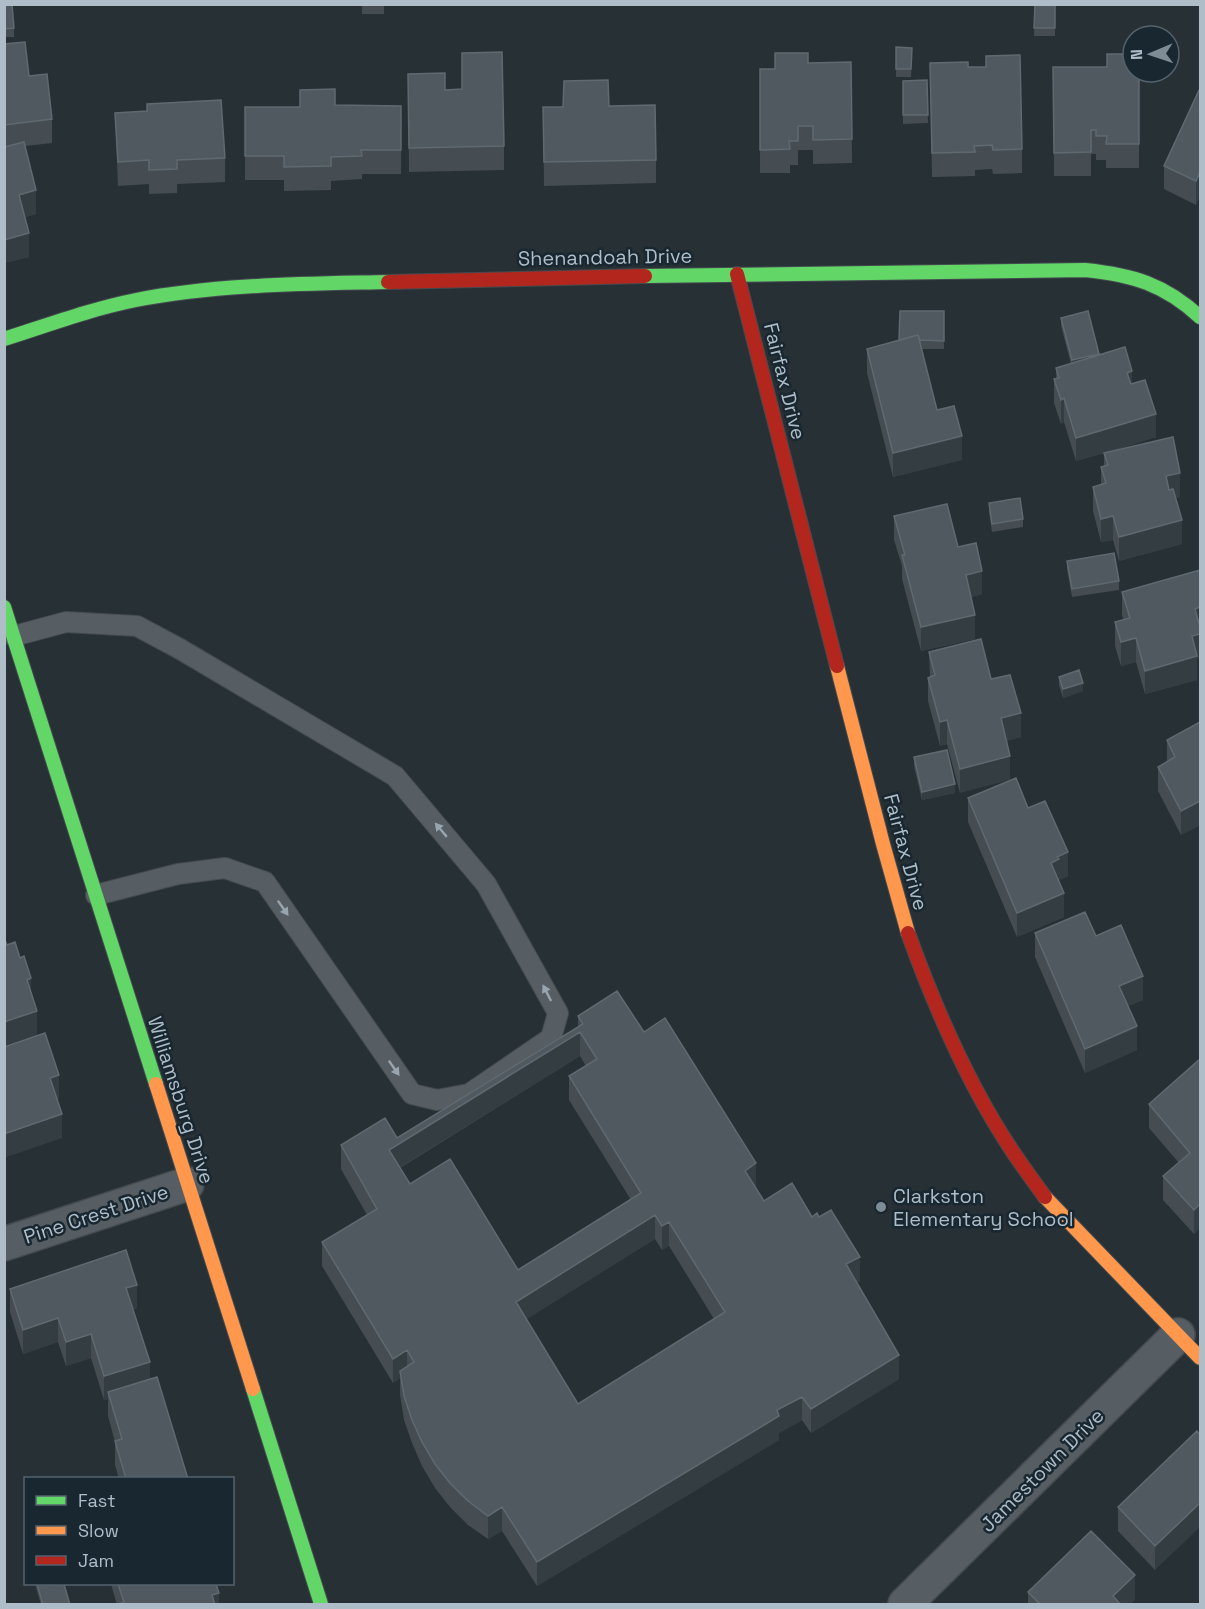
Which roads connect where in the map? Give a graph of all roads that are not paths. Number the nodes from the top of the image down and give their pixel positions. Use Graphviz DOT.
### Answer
graph roads {
  1 [pos="737,274"];
  2 [pos="1200,316"];
  3 [pos="4,339"];
  4 [pos="4,607"];
  5 [pos="14,636"];
  6 [pos="96,895"];
  7 [pos="188,1184"];
  8 [pos="4,1244"];
  9 [pos="1178,1335"];
  10 [pos="1200,1358"];
  11 [pos="321,1605"];
  12 [pos="905,1605"];
  1 -- 2 [label="street, Shenandoah Drive"];
  1 -- 3 [label="street, Shenandoah Drive"];
  1 -- 9 [label="street, Fairfax Drive"];
  4 -- 5 [label="street, Williamsburg Drive"];
  5 -- 6 [label="street, Williamsburg Drive"];
  6 -- 5 [label="lane, one-way"];
  6 -- 7 [label="street, Williamsburg Drive"];
  7 -- 8 [label="street, Pine Crest Drive"];
  7 -- 11 [label="street, Williamsburg Drive"];
  9 -- 10 [label="street, Fairfax Drive"];
  9 -- 12 [label="street, Jamestown Drive"];
}
